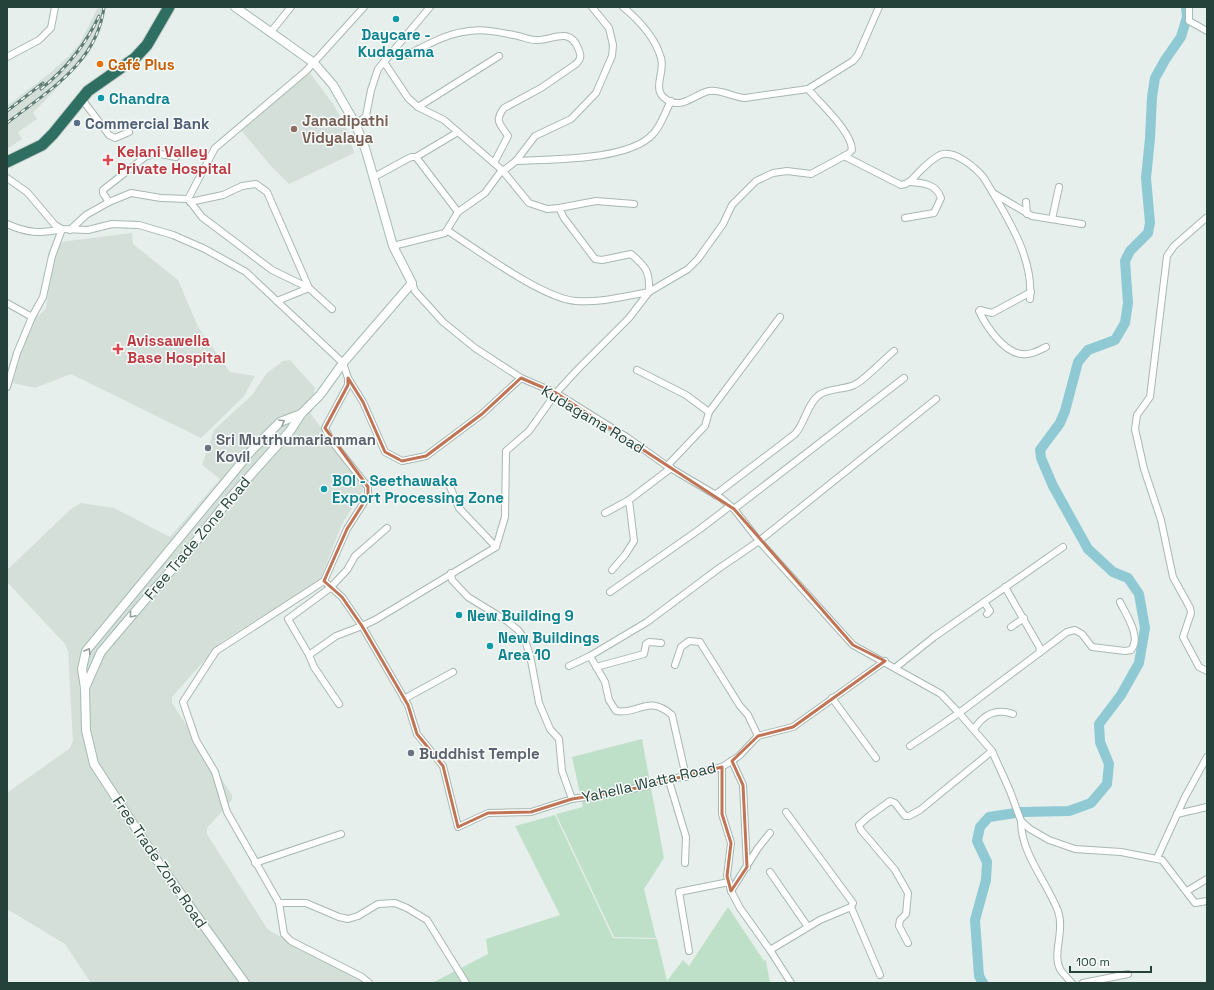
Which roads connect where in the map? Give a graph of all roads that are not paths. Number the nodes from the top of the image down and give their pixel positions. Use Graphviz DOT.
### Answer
graph roads {
  1 [pos="55,7"];
  2 [pos="169,7"];
  3 [pos="235,7"];
  4 [pos="291,7"];
  5 [pos="364,7"];
  6 [pos="430,7"];
  7 [pos="592,7"];
  8 [pos="623,7"];
  9 [pos="880,7"];
  10 [pos="1189,7"];
  11 [pos="1207,31"];
  12 [pos="270,33"];
  13 [pos="394,52"];
  14 [pos="499,56"];
  15 [pos="7,57"];
  16 [pos="314,62"];
  17 [pos="384,62"];
  18 [pos="808,89"];
  19 [pos="81,98"];
  20 [pos="671,101"];
  21 [pos="418,107"];
  22 [pos="356,125"];
  23 [pos="129,132"];
  24 [pos="458,132"];
  25 [pos="844,156"];
  26 [pos="176,157"];
  27 [pos="416,157"];
  28 [pos="7,162"];
  29 [pos="516,162"];
  30 [pos="494,163"];
  31 [pos="503,171"];
  32 [pos="374,177"];
  33 [pos="7,178"];
  34 [pos="910,182"];
  35 [pos="1059,187"];
  36 [pos="992,192"];
  37 [pos="189,200"];
  38 [pos="109,202"];
  39 [pos="1026,202"];
  40 [pos="634,204"];
  41 [pos="559,208"];
  42 [pos="458,212"];
  43 [pos="1027,214"];
  44 [pos="905,218"];
  45 [pos="1206,218"];
  46 [pos="1052,219"];
  47 [pos="7,224"];
  48 [pos="1082,224"];
  49 [pos="62,229"];
  50 [pos="70,230"];
  51 [pos="448,231"];
  52 [pos="393,246"];
  53 [pos="412,284"];
  54 [pos="309,288"];
  55 [pos="649,292"];
  56 [pos="277,302"];
  57 [pos="7,303"];
  58 [pos="332,309"];
  59 [pos="32,317"];
  60 [pos="780,317"];
  61 [pos="1046,347"];
  62 [pos="894,351"];
  63 [pos="343,363"];
  64 [pos="637,370"];
  65 [pos="348,378"];
  66 [pos="521,378"];
  67 [pos="904,378"];
  68 [pos="7,387"];
  69 [pos="556,393"];
  70 [pos="936,399"];
  71 [pos="709,412"];
  72 [pos="301,414"];
  73 [pos="669,467"];
  74 [pos="448,482"];
  75 [pos="715,495"];
  76 [pos="629,500"];
  77 [pos="732,507"];
  78 [pos="605,513"];
  79 [pos="387,528"];
  80 [pos="760,541"];
  81 [pos="496,547"];
  82 [pos="1063,547"];
  83 [pos="612,570"];
  84 [pos="451,573"];
  85 [pos="324,581"];
  86 [pos="1005,587"];
  87 [pos="330,588"];
  88 [pos="610,592"];
  89 [pos="984,602"];
  90 [pos="1120,602"];
  91 [pos="987,614"];
  92 [pos="1024,618"];
  93 [pos="362,626"];
  94 [pos="1011,627"];
  95 [pos="661,643"];
  96 [pos="1039,653"];
  97 [pos="309,655"];
  98 [pos="590,656"];
  99 [pos="885,661"];
  100 [pos="675,665"];
  101 [pos="569,666"];
  102 [pos="596,667"];
  103 [pos="895,668"];
  104 [pos="1207,671"];
  105 [pos="453,672"];
  106 [pos="85,688"];
  107 [pos="832,698"];
  108 [pos="404,700"];
  109 [pos="339,704"];
  110 [pos="959,713"];
  111 [pos="1013,714"];
  112 [pos="974,729"];
  113 [pos="758,736"];
  114 [pos="910,746"];
  115 [pos="992,751"];
  116 [pos="1207,757"];
  117 [pos="876,758"];
  118 [pos="732,761"];
  119 [pos="722,767"];
  120 [pos="686,777"];
  121 [pos="668,781"];
  122 [pos="572,800"];
  123 [pos="1207,807"];
  124 [pos="786,812"];
  125 [pos="1177,814"];
  126 [pos="1021,821"];
  127 [pos="770,833"];
  128 [pos="341,834"];
  129 [pos="1157,858"];
  130 [pos="685,862"];
  131 [pos="255,863"];
  132 [pos="747,867"];
  133 [pos="770,872"];
  134 [pos="1207,879"];
  135 [pos="729,882"];
  136 [pos="731,891"];
  137 [pos="1187,891"];
  138 [pos="1207,901"];
  139 [pos="278,903"];
  140 [pos="851,906"];
  141 [pos="808,927"];
  142 [pos="908,943"];
  143 [pos="770,950"];
  144 [pos="689,951"];
  145 [pos="1128,974"];
  146 [pos="880,975"];
  147 [pos="245,983"];
  148 [pos="369,983"];
  149 [pos="466,983"];
  150 [pos="791,983"];
  151 [pos="1072,983"];
  152 [pos="1083,983"];
  1 -- 15 [label="street"];
  2 -- 19 [label="highway"];
  3 -- 12 [label="street, Kudagama Road"];
  4 -- 12 [label="street"];
  5 -- 16 [label="street"];
  6 -- 13 [label="street"];
  7 -- 29 [label="street"];
  8 -- 20 [label="street"];
  9 -- 18 [label="street"];
  10 -- 11 [label="street"];
  12 -- 16 [label="street, Kudagama Road"];
  13 -- 17 [label="street"];
  13 -- 30 [label="street"];
  14 -- 21 [label="street"];
  16 -- 22 [label="street, Kudagama Road"];
  16 -- 37 [label="street"];
  17 -- 21 [label="street"];
  17 -- 22 [label="street"];
  18 -- 20 [label="street"];
  18 -- 25 [label="street"];
  19 -- 23 [label="street"];
  19 -- 28 [label="highway"];
  20 -- 29 [label="street"];
  21 -- 24 [label="street"];
  22 -- 32 [label="street, Kudagama Road"];
  24 -- 27 [label="street"];
  24 -- 30 [label="street"];
  25 -- 34 [label="street"];
  25 -- 55 [label="street"];
  26 -- 38 [label="street"];
  27 -- 32 [label="street"];
  27 -- 42 [label="street"];
  29 -- 31 [label="street"];
  30 -- 31 [label="street"];
  31 -- 41 [label="street"];
  31 -- 42 [label="street"];
  32 -- 52 [label="street, Kudagama Road"];
  33 -- 49 [label="street"];
  34 -- 36 [label="street"];
  34 -- 44 [label="street"];
  35 -- 46 [label="street"];
  36 -- 43 [label="street"];
  36 -- 61 [label="street"];
  37 -- 38 [label="street"];
  37 -- 54 [label="street"];
  37 -- 54 [label="street"];
  38 -- 50 [label="street"];
  39 -- 43 [label="street"];
  40 -- 41 [label="street"];
  41 -- 55 [label="street"];
  42 -- 51 [label="street"];
  43 -- 46 [label="street"];
  45 -- 104 [label="street"];
  46 -- 48 [label="street"];
  47 -- 49 [label="street"];
  49 -- 50 [label="street"];
  49 -- 59 [label="street"];
  50 -- 56 [label="street"];
  51 -- 52 [label="street"];
  51 -- 55 [label="street"];
  52 -- 53 [label="street, Kudagama Road"];
  53 -- 63 [label="street, Free Trade Zone Road"];
  53 -- 66 [label="street, Kudagama Road"];
  54 -- 56 [label="street"];
  54 -- 58 [label="street"];
  55 -- 69 [label="street"];
  56 -- 63 [label="street"];
  57 -- 59 [label="street"];
  59 -- 68 [label="street"];
  60 -- 71 [label="street"];
  62 -- 75 [label="street"];
  63 -- 65 [label="street"];
  63 -- 72 [label="street, Free Trade Zone Road"];
  64 -- 71 [label="street"];
  65 -- 66 [label="street"];
  65 -- 85 [label="street"];
  66 -- 69 [label="street, Kudagama Road"];
  67 -- 77 [label="street"];
  69 -- 73 [label="street, Kudagama Road"];
  69 -- 81 [label="street"];
  70 -- 80 [label="street"];
  71 -- 73 [label="street"];
  72 -- 106 [label="street, Free Trade Zone Road, one-way"];
  106 -- 72 [label="street, Free Trade Zone Road, one-way"];
  73 -- 75 [label="street, Kudagama Road"];
  73 -- 76 [label="street"];
  74 -- 81 [label="street"];
  75 -- 77 [label="street, Kudagama Road"];
  76 -- 78 [label="street"];
  76 -- 83 [label="street"];
  77 -- 80 [label="street, Kudagama Road"];
  77 -- 88 [label="street"];
  79 -- 87 [label="street"];
  80 -- 98 [label="street"];
  80 -- 99 [label="street, Kudagama Road"];
  81 -- 84 [label="street"];
  82 -- 86 [label="street"];
  84 -- 93 [label="street"];
  84 -- 122 [label="street"];
  85 -- 87 [label="street"];
  85 -- 131 [label="street"];
  86 -- 89 [label="street"];
  86 -- 92 [label="street"];
  87 -- 93 [label="street"];
  87 -- 97 [label="street"];
  89 -- 91 [label="street"];
  89 -- 103 [label="street"];
  90 -- 96 [label="street"];
  92 -- 94 [label="street"];
  92 -- 96 [label="street"];
  93 -- 97 [label="street"];
  93 -- 108 [label="street"];
  95 -- 102 [label="street"];
  96 -- 110 [label="street"];
  97 -- 109 [label="street"];
  98 -- 101 [label="street"];
  98 -- 102 [label="street"];
  99 -- 103 [label="street, Kudagama Road"];
  99 -- 107 [label="street, Yahella Watta Road"];
  100 -- 113 [label="street"];
  102 -- 120 [label="street"];
  103 -- 110 [label="street, Kudagama Road"];
  105 -- 108 [label="street"];
  106 -- 147 [label="street, Free Trade Zone Road"];
  107 -- 113 [label="street, Yahella Watta Road"];
  107 -- 117 [label="street"];
  108 -- 122 [label="street, Yahella Watta Road"];
  110 -- 112 [label="street, Kudagama Road"];
  110 -- 114 [label="street"];
  111 -- 112 [label="street"];
  112 -- 115 [label="street, Kudagama Road"];
  113 -- 118 [label="street, Yahella Watta Road"];
  115 -- 126 [label="street, Kudagama Road"];
  115 -- 142 [label="street"];
  116 -- 125 [label="street"];
  118 -- 119 [label="street, Yahella Watta Road"];
  118 -- 132 [label="street"];
  119 -- 120 [label="street, Yahella Watta Road"];
  119 -- 135 [label="street"];
  120 -- 121 [label="street, Yahella Watta Road"];
  121 -- 122 [label="street, Yahella Watta Road"];
  121 -- 130 [label="street"];
  123 -- 125 [label="street"];
  124 -- 140 [label="street"];
  125 -- 129 [label="street"];
  126 -- 129 [label="street"];
  126 -- 151 [label="street"];
  127 -- 132 [label="street"];
  128 -- 131 [label="street"];
  129 -- 137 [label="street"];
  131 -- 139 [label="street"];
  132 -- 136 [label="street"];
  133 -- 141 [label="street"];
  134 -- 137 [label="street"];
  135 -- 136 [label="street"];
  135 -- 144 [label="street"];
  136 -- 143 [label="street"];
  137 -- 138 [label="street"];
  139 -- 148 [label="street"];
  139 -- 149 [label="street"];
  140 -- 141 [label="street"];
  140 -- 146 [label="street"];
  141 -- 143 [label="street"];
  143 -- 150 [label="street"];
  145 -- 152 [label="street"];
}
